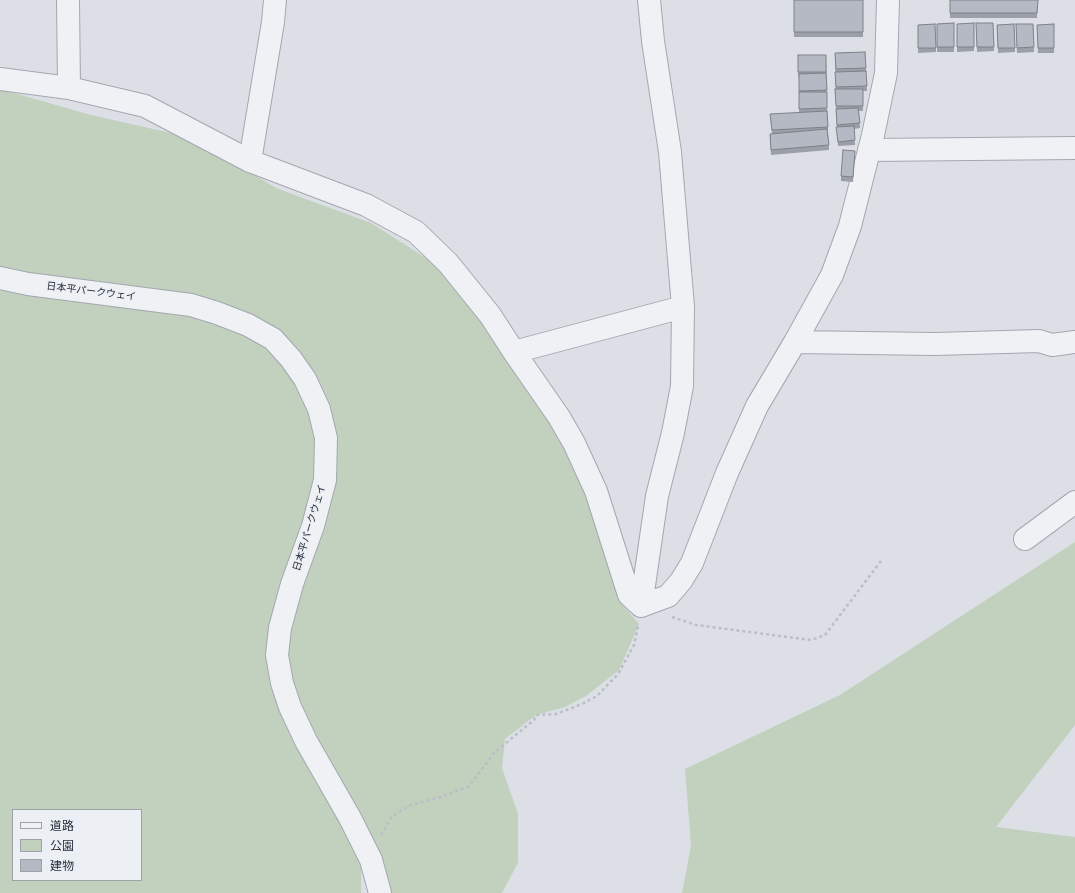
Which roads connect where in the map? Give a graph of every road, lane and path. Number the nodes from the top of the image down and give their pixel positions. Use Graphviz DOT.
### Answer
graph roads {
  1 [pos="68,0"];
  2 [pos="275,0"];
  3 [pos="649,0"];
  4 [pos="888,0"];
  5 [pos="0,80"];
  6 [pos="70,88"];
  7 [pos="1075,148"];
  8 [pos="869,150"];
  9 [pos="250,161"];
  10 [pos="0,278"];
  11 [pos="683,307"];
  12 [pos="795,342"];
  13 [pos="1075,342"];
  14 [pos="514,352"];
  15 [pos="1075,502"];
  16 [pos="1025,539"];
  17 [pos="881,560"];
  18 [pos="641,606"];
  19 [pos="381,835"];
  20 [pos="380,893"];
  1 -- 6 [label="street"];
  2 -- 9 [label="street"];
  3 -- 11 [label="street"];
  4 -- 8 [label="street"];
  5 -- 6 [label="street"];
  6 -- 9 [label="street"];
  7 -- 8 [label="street"];
  8 -- 12 [label="street"];
  9 -- 14 [label="street"];
  10 -- 20 [label="street, 日本平パークウェイ"];
  11 -- 14 [label="street"];
  11 -- 18 [label="street"];
  12 -- 13 [label="street"];
  12 -- 18 [label="street"];
  14 -- 18 [label="street"];
  15 -- 16 [label="street"];
  17 -- 18 [label="path"];
  18 -- 19 [label="path"];
}
